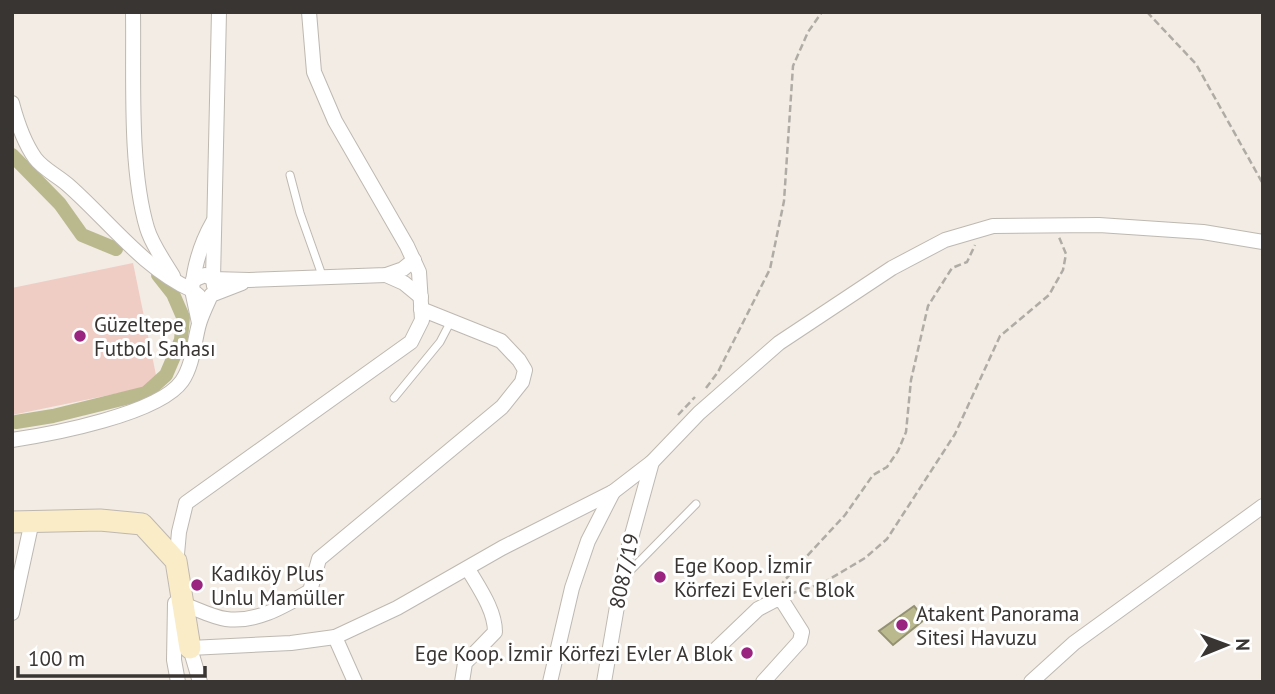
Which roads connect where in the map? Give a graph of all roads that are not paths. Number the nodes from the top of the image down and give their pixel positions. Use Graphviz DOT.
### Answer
graph roads {
  1 [pos="133,12"];
  2 [pos="219,12"];
  3 [pos="309,12"];
  4 [pos="12,103"];
  5 [pos="12,134"];
  6 [pos="31,150"];
  7 [pos="290,175"];
  8 [pos="214,221"];
  9 [pos="1263,242"];
  10 [pos="414,260"];
  11 [pos="386,275"];
  12 [pos="323,278"];
  13 [pos="213,279"];
  14 [pos="249,280"];
  15 [pos="177,284"];
  16 [pos="193,285"];
  17 [pos="211,295"];
  18 [pos="421,303"];
  19 [pos="451,321"];
  20 [pos="199,324"];
  21 [pos="394,398"];
  22 [pos="12,440"];
  23 [pos="652,462"];
  24 [pos="613,492"];
  25 [pos="696,504"];
  26 [pos="1263,506"];
  27 [pos="22,522"];
  28 [pos="176,562"];
  29 [pos="468,569"];
  30 [pos="621,581"];
  31 [pos="183,604"];
  32 [pos="12,612"];
  33 [pos="335,637"];
  34 [pos="190,648"];
  35 [pos="711,654"];
  36 [pos="178,682"];
  37 [pos="200,682"];
  38 [pos="355,682"];
  39 [pos="462,682"];
  40 [pos="550,682"];
  41 [pos="604,682"];
  42 [pos="763,682"];
  43 [pos="1031,682"];
  1 -- 15 [label="street"];
  2 -- 8 [label="street"];
  3 -- 10 [label="street"];
  4 -- 6 [label="street"];
  5 -- 6 [label="street"];
  6 -- 15 [label="street"];
  7 -- 12 [label="lane"];
  8 -- 13 [label="street"];
  8 -- 16 [label="street"];
  9 -- 23 [label="street"];
  10 -- 11 [label="street"];
  10 -- 18 [label="street"];
  11 -- 12 [label="street"];
  11 -- 18 [label="street"];
  12 -- 14 [label="street"];
  13 -- 14 [label="street"];
  13 -- 16 [label="street"];
  13 -- 17 [label="street"];
  14 -- 17 [label="street"];
  15 -- 16 [label="street"];
  16 -- 17 [label="street"];
  16 -- 20 [label="street"];
  17 -- 20 [label="street"];
  18 -- 19 [label="street"];
  18 -- 28 [label="street"];
  19 -- 21 [label="lane"];
  19 -- 31 [label="street"];
  20 -- 22 [label="street"];
  23 -- 24 [label="street"];
  23 -- 30 [label="street, 8087/19"];
  24 -- 29 [label="street"];
  24 -- 40 [label="street"];
  25 -- 30 [label="lane"];
  26 -- 43 [label="street"];
  27 -- 28 [label="street"];
  27 -- 32 [label="street"];
  28 -- 31 [label="street"];
  28 -- 36 [label="street"];
  29 -- 33 [label="street"];
  29 -- 39 [label="street"];
  30 -- 41 [label="street, 8087/19"];
  31 -- 34 [label="street"];
  33 -- 34 [label="street"];
  33 -- 38 [label="street"];
  34 -- 37 [label="street"];
  35 -- 42 [label="street"];
}
